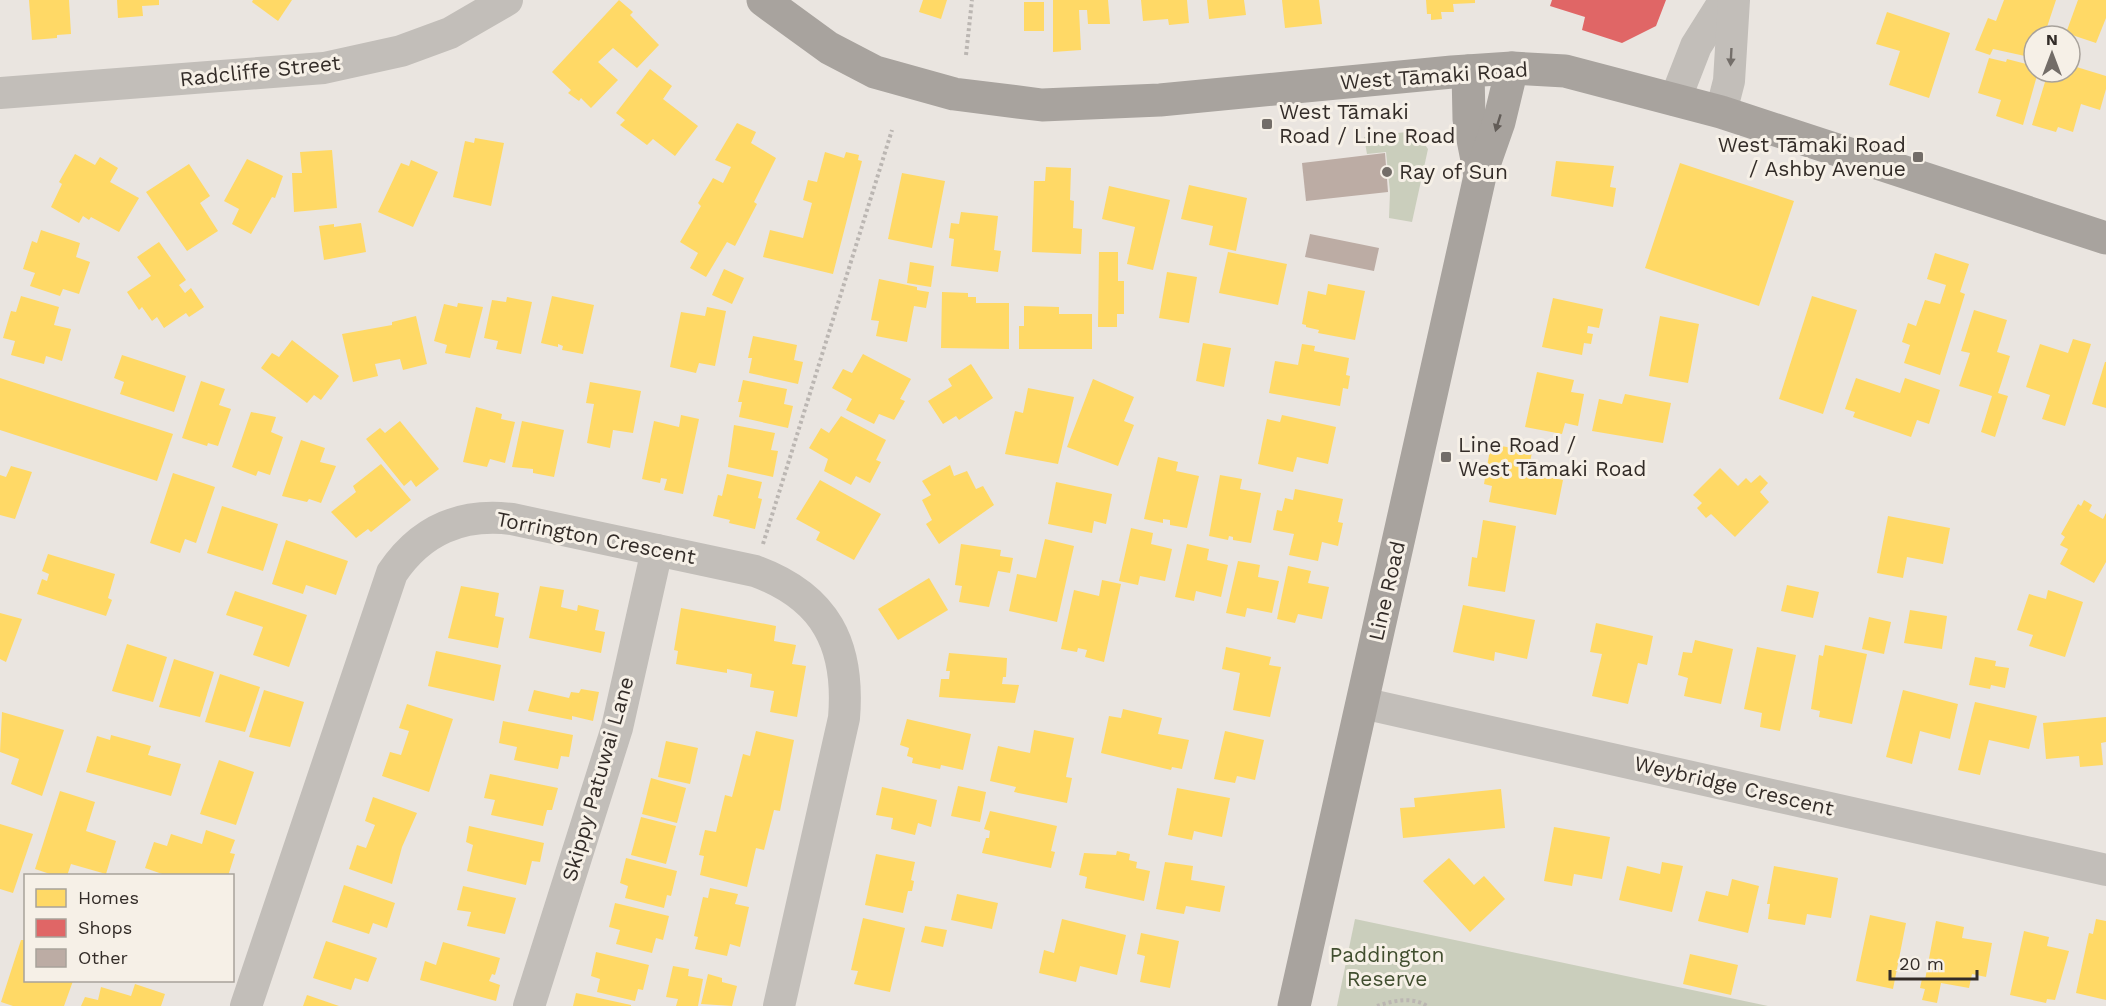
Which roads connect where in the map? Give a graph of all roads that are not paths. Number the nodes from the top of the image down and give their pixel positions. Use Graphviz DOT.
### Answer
graph roads {
  1 [pos="507,0"];
  2 [pos="763,0"];
  3 [pos="1725,0"];
  4 [pos="1734,0"];
  5 [pos="1512,68"];
  6 [pos="1468,71"];
  7 [pos="0,93"];
  8 [pos="1675,100"];
  9 [pos="1721,112"];
  10 [pos="1480,176"];
  11 [pos="2106,238"];
  12 [pos="657,550"];
  13 [pos="1362,703"];
  14 [pos="2106,870"];
  15 [pos="246,1006"];
  16 [pos="529,1006"];
  17 [pos="779,1006"];
  18 [pos="1294,1006"];
  1 -- 7 [label="street, Radcliffe Street"];
  2 -- 6 [label="main road, West Tāmaki Road"];
  3 -- 8 [label="street"];
  4 -- 9 [label="street, one-way"];
  5 -- 6 [label="main road, West Tāmaki Road"];
  5 -- 8 [label="main road, West Tāmaki Road"];
  5 -- 10 [label="main road, Line Road, one-way"];
  6 -- 10 [label="main road, Line Road"];
  8 -- 9 [label="main road, West Tāmaki Road"];
  9 -- 11 [label="main road, West Tāmaki Road"];
  10 -- 13 [label="main road, Line Road"];
  12 -- 15 [label="street, Torrington Crescent"];
  12 -- 16 [label="street, Skippy Patuwai Lane"];
  12 -- 17 [label="street, Torrington Crescent"];
  13 -- 14 [label="street, Weybridge Crescent"];
  13 -- 18 [label="main road, Line Road"];
}
